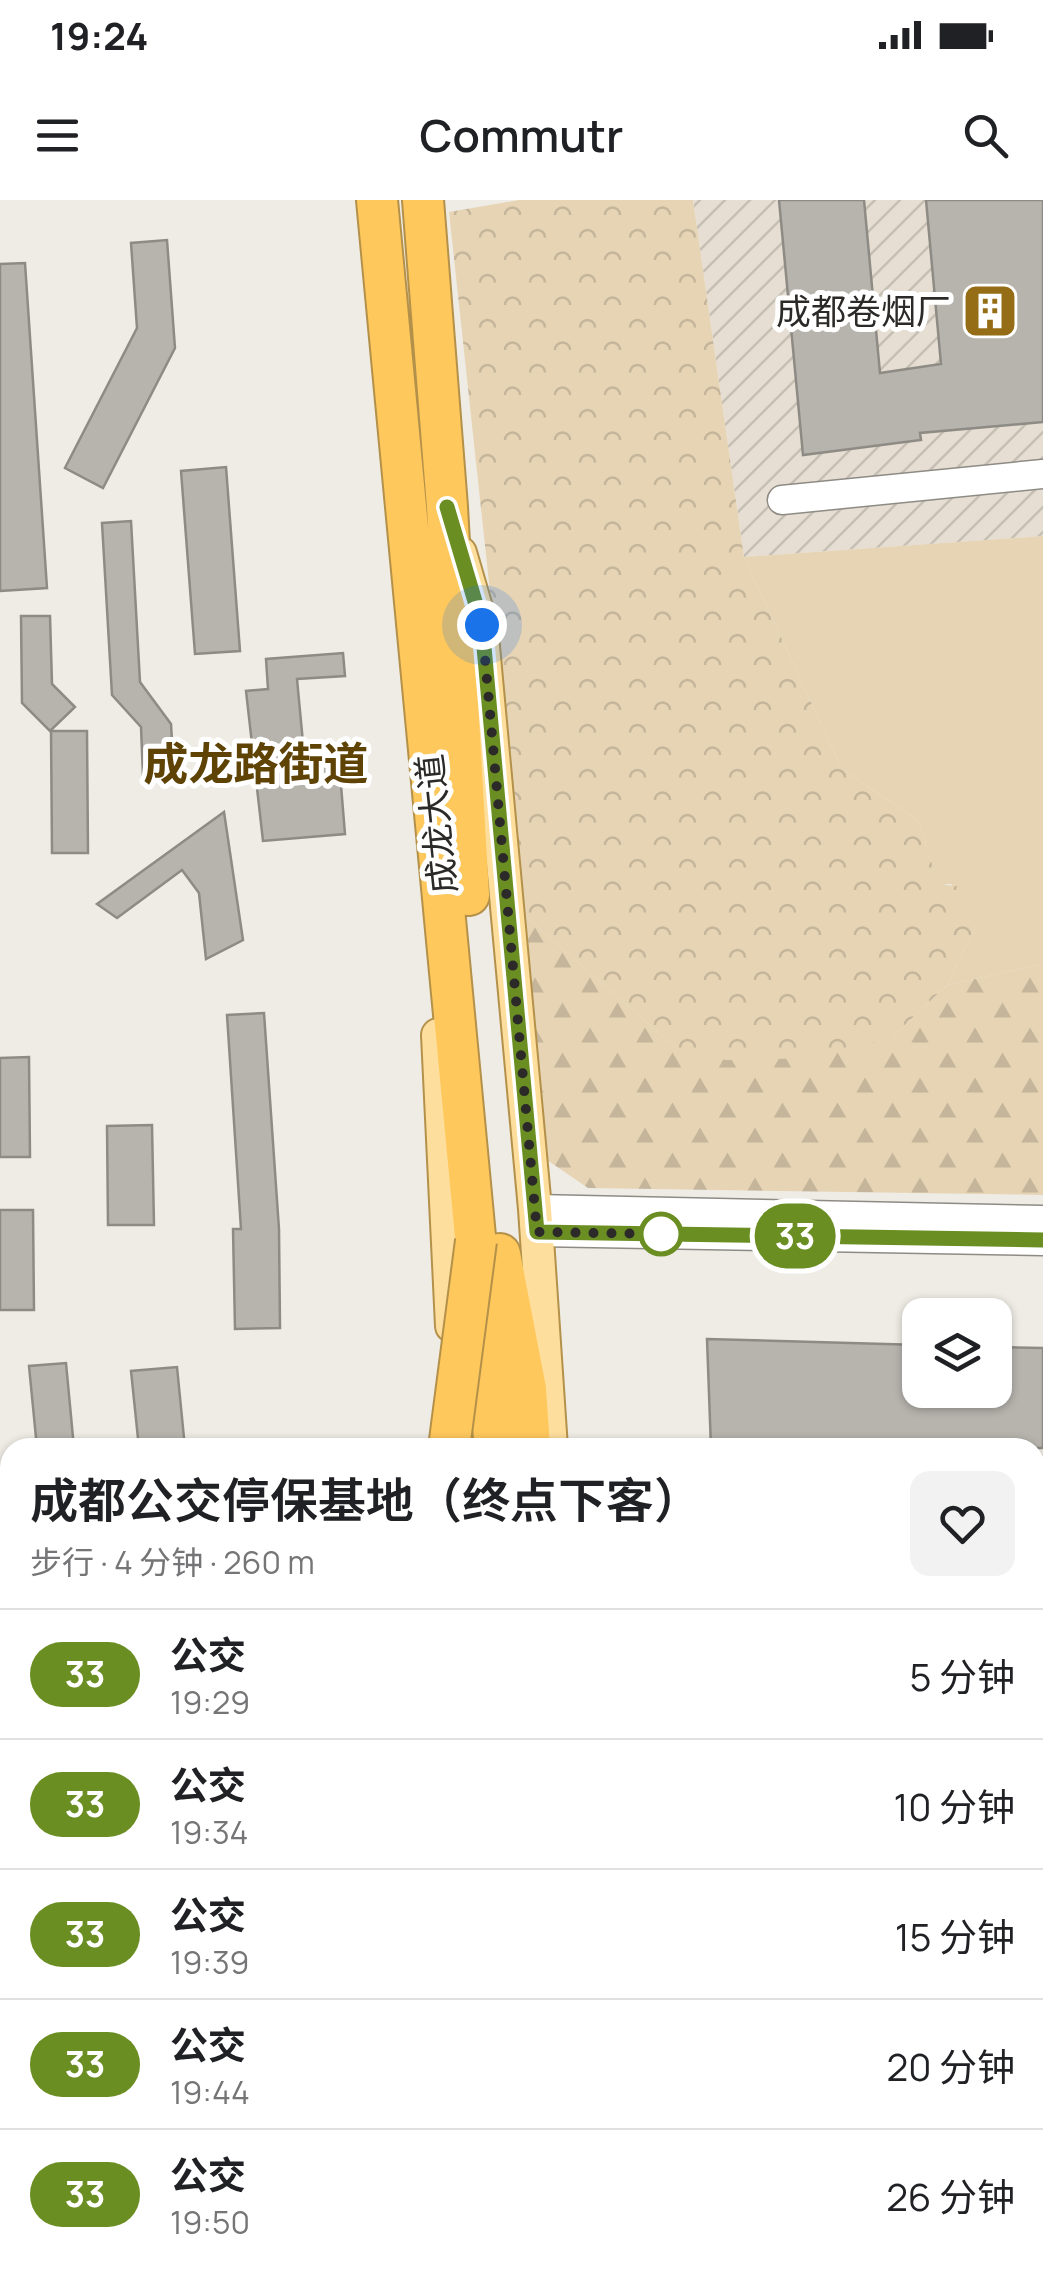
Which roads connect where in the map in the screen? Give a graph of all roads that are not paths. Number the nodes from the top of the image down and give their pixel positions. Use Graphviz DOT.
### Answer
graph roads {
  1 [pos="377,200"];
  2 [pos="423,200"];
  3 [pos="1043,474"];
  4 [pos="782,500"];
  5 [pos="447,507"];
  6 [pos="429,756"];
  7 [pos="464,995"];
  8 [pos="536,1220"];
  9 [pos="1043,1220"];
  10 [pos="486,1239"];
  11 [pos="1043,1240"];
  12 [pos="451,1438"];
  13 [pos="457,1438"];
  14 [pos="495,1438"];
  15 [pos="514,1438"];
  16 [pos="529,1438"];
  17 [pos="550,1438"];
  1 -- 6 [label="highway, 成龙大道"];
  2 -- 5 [label="highway, 成龙大道"];
  3 -- 4 [label="street"];
  5 -- 7 [label="highway, 成龙大道"];
  5 -- 8 [label="main road"];
  6 -- 7 [label="highway, 成龙大道"];
  6 -- 13 [label="main road"];
  7 -- 10 [label="highway, 成龙大道"];
  8 -- 9 [label="street"];
  8 -- 11 [label="street"];
  8 -- 17 [label="main road"];
  10 -- 12 [label="highway, bridge"];
  10 -- 14 [label="highway, 成龙大道, bridge"];
  10 -- 15 [label="highway, 成龙大道"];
  10 -- 16 [label="highway"];
}
